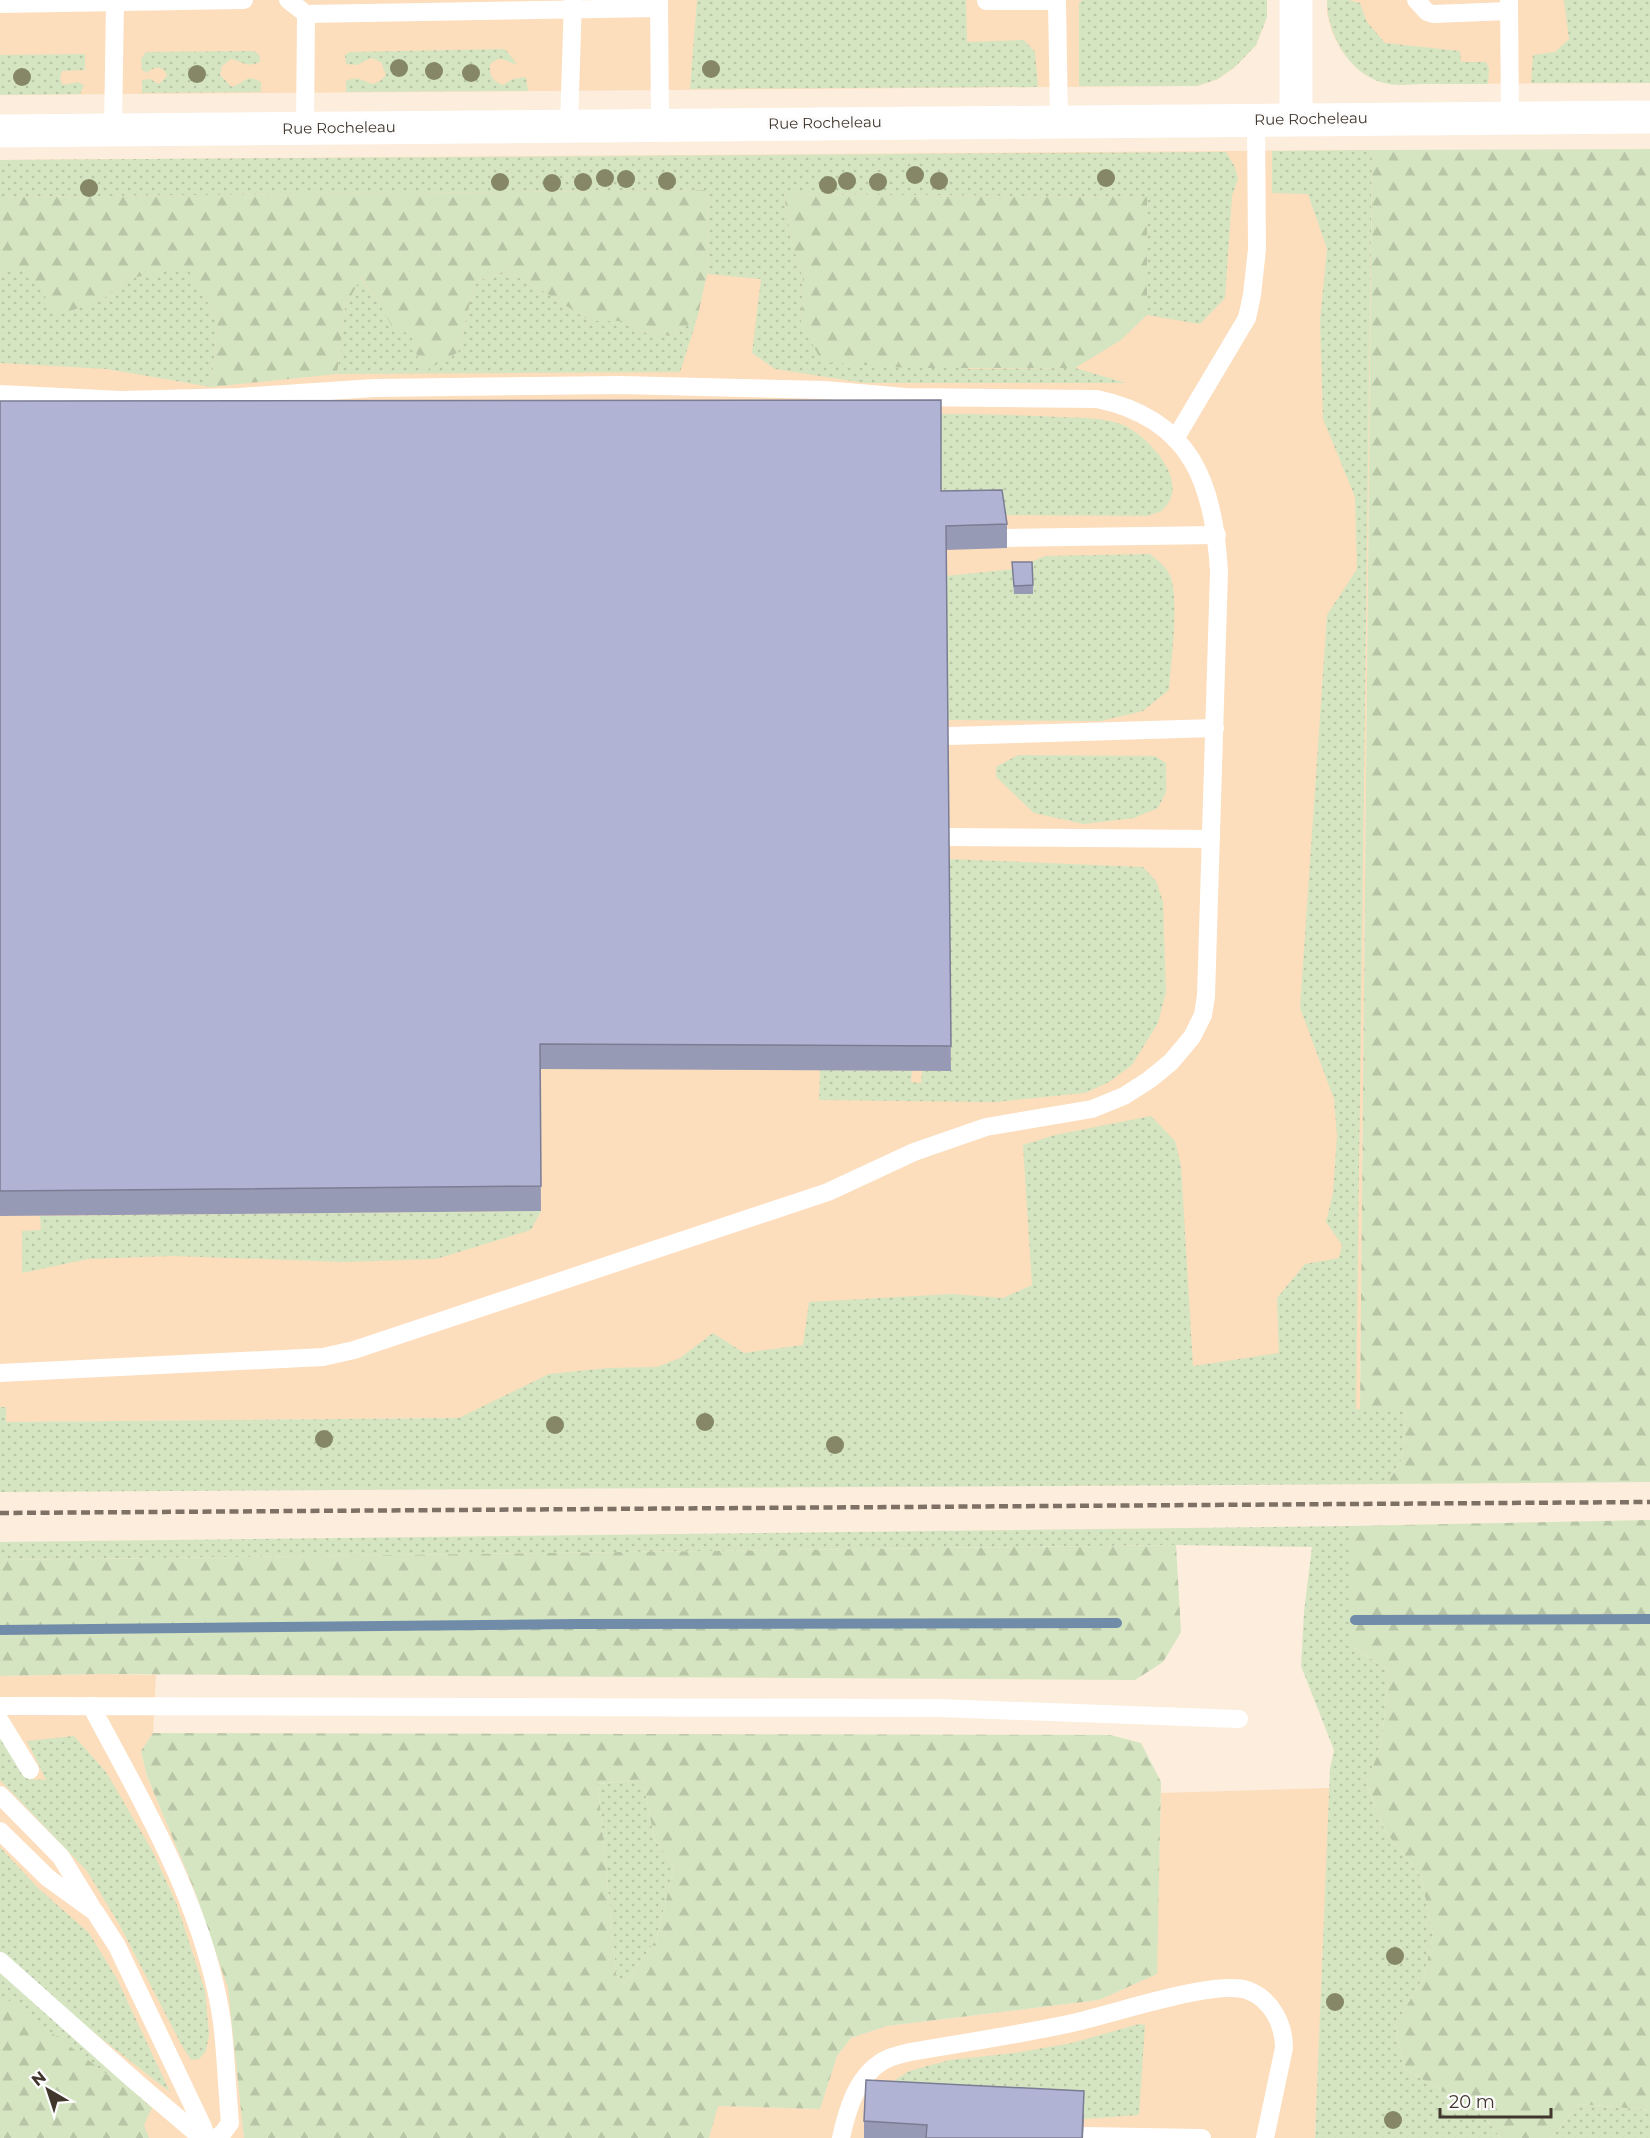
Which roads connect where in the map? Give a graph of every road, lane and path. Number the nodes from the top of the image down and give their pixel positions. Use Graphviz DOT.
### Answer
graph roads {
  1 [pos="244,0"];
  2 [pos="288,0"];
  3 [pos="1296,0"];
  4 [pos="1416,0"];
  5 [pos="153,1"];
  6 [pos="986,1"];
  7 [pos="115,2"];
  8 [pos="0,4"];
  9 [pos="573,4"];
  10 [pos="659,4"];
  11 [pos="1509,6"];
  12 [pos="306,14"];
  13 [pos="1510,117"];
  14 [pos="1650,117"];
  15 [pos="1256,119"];
  16 [pos="1296,119"];
  17 [pos="1059,121"];
  18 [pos="570,125"];
  19 [pos="660,125"];
  20 [pos="304,128"];
  21 [pos="113,130"];
  22 [pos="0,131"];
  23 [pos="0,394"];
  24 [pos="1175,439"];
  25 [pos="1217,535"];
  26 [pos="1005,538"];
  27 [pos="1215,728"];
  28 [pos="948,736"];
  29 [pos="949,837"];
  30 [pos="1211,839"];
  31 [pos="0,1373"];
  32 [pos="0,1706"];
  33 [pos="91,1706"];
  34 [pos="1239,1719"];
  35 [pos="0,1721"];
  36 [pos="30,1770"];
  37 [pos="0,1795"];
  38 [pos="0,1831"];
  39 [pos="95,1912"];
  40 [pos="0,1961"];
  41 [pos="836,2136"];
  42 [pos="1084,2136"];
  43 [pos="204,2138"];
  44 [pos="215,2138"];
  45 [pos="1202,2138"];
  46 [pos="1265,2138"];
  1 -- 5 [label="lane"];
  2 -- 12 [label="lane"];
  3 -- 16 [label="street"];
  4 -- 11 [label="lane"];
  5 -- 7 [label="lane"];
  6 -- 17 [label="lane"];
  7 -- 8 [label="lane"];
  7 -- 21 [label="lane"];
  9 -- 10 [label="lane"];
  9 -- 12 [label="lane"];
  9 -- 18 [label="lane"];
  10 -- 19 [label="lane"];
  11 -- 13 [label="lane"];
  12 -- 20 [label="lane"];
  13 -- 14 [label="street, Rue Rocheleau"];
  13 -- 16 [label="street, Rue Rocheleau"];
  15 -- 16 [label="street, Rue Rocheleau"];
  15 -- 17 [label="street, Rue Rocheleau"];
  15 -- 24 [label="lane"];
  17 -- 19 [label="street, Rue Rocheleau"];
  18 -- 19 [label="street, Rue Rocheleau"];
  18 -- 20 [label="street, Rue Rocheleau"];
  20 -- 21 [label="street, Rue Rocheleau"];
  21 -- 22 [label="street, Rue Rocheleau"];
  23 -- 24 [label="lane"];
  24 -- 25 [label="lane"];
  25 -- 26 [label="lane"];
  25 -- 27 [label="lane"];
  27 -- 28 [label="lane"];
  27 -- 30 [label="lane"];
  29 -- 30 [label="lane"];
  30 -- 31 [label="lane"];
  32 -- 33 [label="lane"];
  33 -- 34 [label="lane"];
  33 -- 44 [label="lane"];
  35 -- 36 [label="lane"];
  37 -- 39 [label="lane"];
  38 -- 39 [label="lane"];
  39 -- 43 [label="lane"];
  40 -- 43 [label="lane"];
  41 -- 46 [label="lane"];
  42 -- 45 [label="lane"];
}
